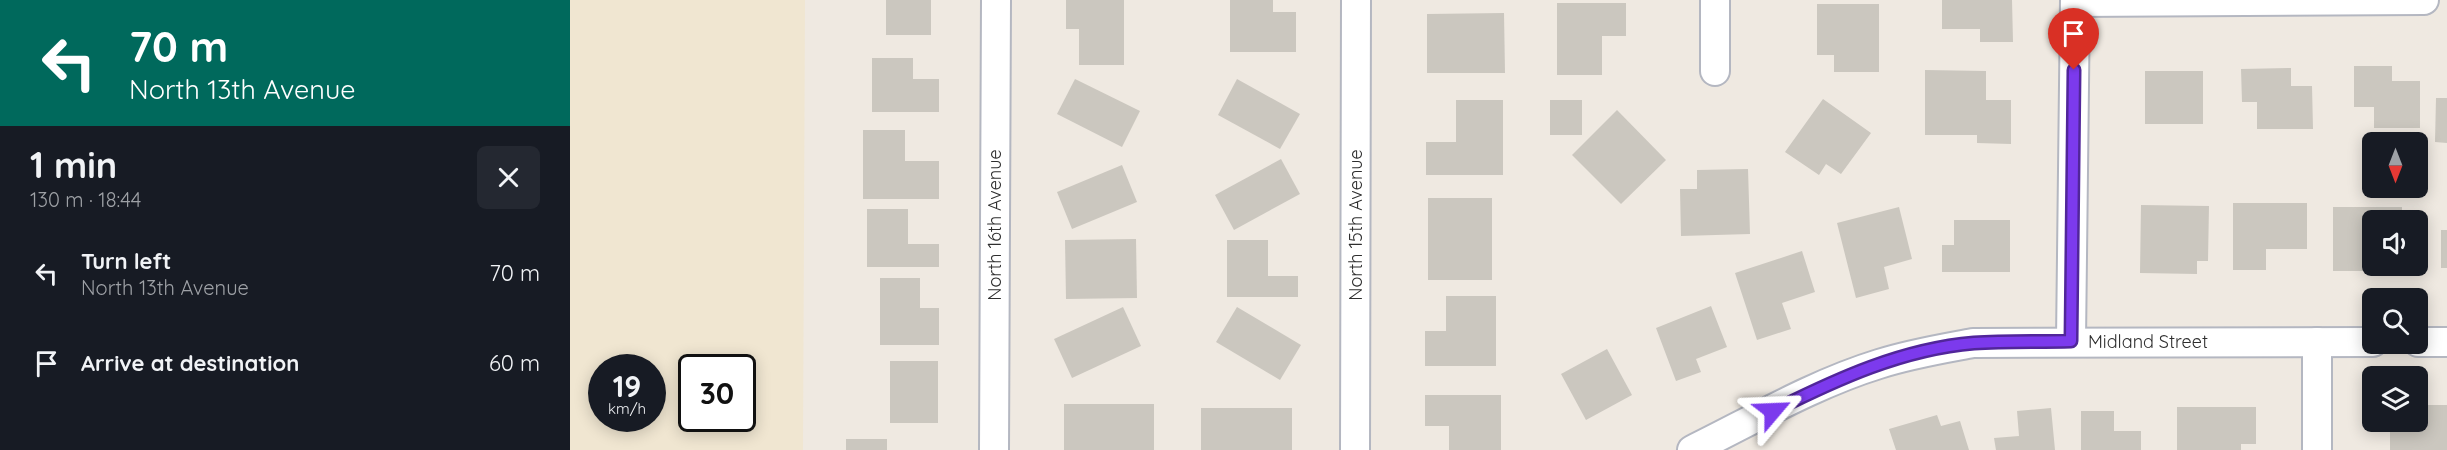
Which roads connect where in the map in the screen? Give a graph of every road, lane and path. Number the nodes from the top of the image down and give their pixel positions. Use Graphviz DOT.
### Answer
graph roads {
  1 [pos="996,0"];
  2 [pos="1356,0"];
  3 [pos="1715,0"];
  4 [pos="2424,0"];
  5 [pos="2075,1"];
  6 [pos="1716,71"];
  7 [pos="2071,341"];
  8 [pos="2317,342"];
  9 [pos="2362,342"];
  10 [pos="2428,342"];
  11 [pos="2447,342"];
  12 [pos="994,450"];
  13 [pos="1355,450"];
  14 [pos="1692,450"];
  15 [pos="2317,450"];
  1 -- 12 [label="street, North 16th Avenue"];
  2 -- 13 [label="street, North 15th Avenue"];
  3 -- 6 [label="street"];
  4 -- 5 [label="street"];
  5 -- 7 [label="street"];
  7 -- 8 [label="street, Midland Street"];
  7 -- 14 [label="street, Midland Street"];
  8 -- 9 [label="street, Midland Street"];
  8 -- 15 [label="street"];
  10 -- 11 [label="street"];
}
